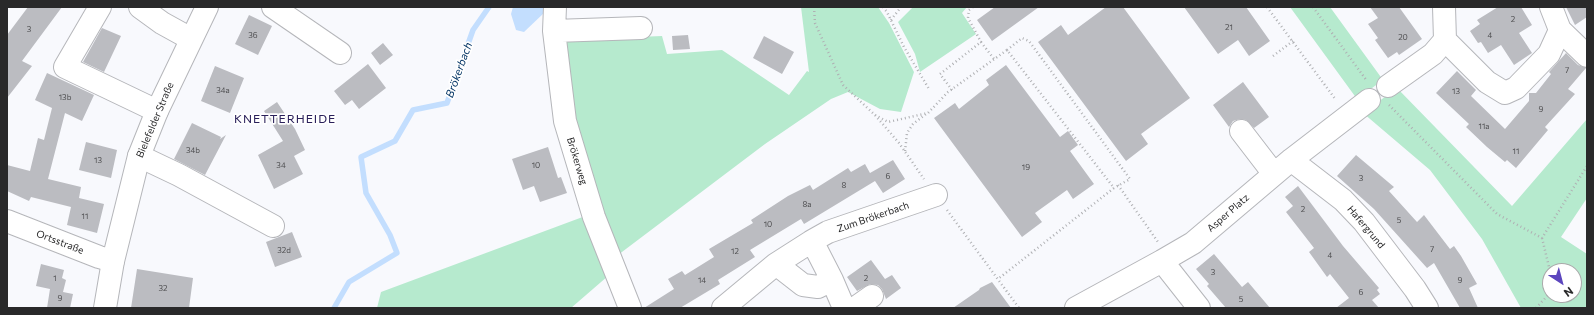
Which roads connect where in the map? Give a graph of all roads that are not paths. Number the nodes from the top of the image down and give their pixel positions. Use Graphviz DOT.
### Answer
graph roads {
  1 [pos="100,7"];
  2 [pos="140,7"];
  3 [pos="207,7"];
  4 [pos="273,7"];
  5 [pos="555,7"];
  6 [pos="1444,7"];
  7 [pos="1551,7"];
  8 [pos="641,28"];
  9 [pos="1560,30"];
  10 [pos="554,32"];
  11 [pos="191,39"];
  12 [pos="1445,40"];
  13 [pos="340,53"];
  14 [pos="1587,56"];
  15 [pos="157,111"];
  16 [pos="1241,131"];
  17 [pos="139,156"];
  18 [pos="1291,160"];
  19 [pos="1274,174"];
  20 [pos="936,195"];
  21 [pos="7,222"];
  22 [pos="273,226"];
  23 [pos="812,241"];
  24 [pos="1170,257"];
  25 [pos="112,261"];
  26 [pos="776,264"];
  27 [pos="832,280"];
  28 [pos="105,308"];
  29 [pos="630,308"];
  30 [pos="722,308"];
  31 [pos="844,308"];
  32 [pos="1076,308"];
  33 [pos="1199,308"];
  34 [pos="1427,308"];
  1 -- 15 [label="street"];
  2 -- 11 [label="street"];
  3 -- 11 [label="street, Bielefelder Straße"];
  4 -- 13 [label="street"];
  5 -- 10 [label="street, Brökerweg"];
  6 -- 12 [label="street"];
  7 -- 9 [label="street"];
  8 -- 10 [label="street"];
  9 -- 12 [label="street"];
  9 -- 14 [label="street"];
  10 -- 29 [label="street, Brökerweg"];
  11 -- 15 [label="street, Bielefelder Straße"];
  12 -- 18 [label="street, Asper Platz"];
  15 -- 17 [label="street, Bielefelder Straße"];
  16 -- 19 [label="street"];
  17 -- 22 [label="street"];
  17 -- 25 [label="street, Bielefelder Straße"];
  18 -- 19 [label="street, Asper Platz"];
  18 -- 34 [label="street, Hafergrund"];
  19 -- 24 [label="street, Asper Platz"];
  20 -- 23 [label="street, Zum Brökerbach"];
  21 -- 25 [label="street, Ortsstraße"];
  23 -- 26 [label="street, Zum Brökerbach"];
  23 -- 27 [label="street"];
  24 -- 32 [label="street, Asper Platz"];
  24 -- 33 [label="street"];
  25 -- 28 [label="street, Bielefelder Straße"];
  26 -- 27 [label="street"];
  26 -- 30 [label="street, Zum Brökerbach"];
  27 -- 31 [label="street"];
}
